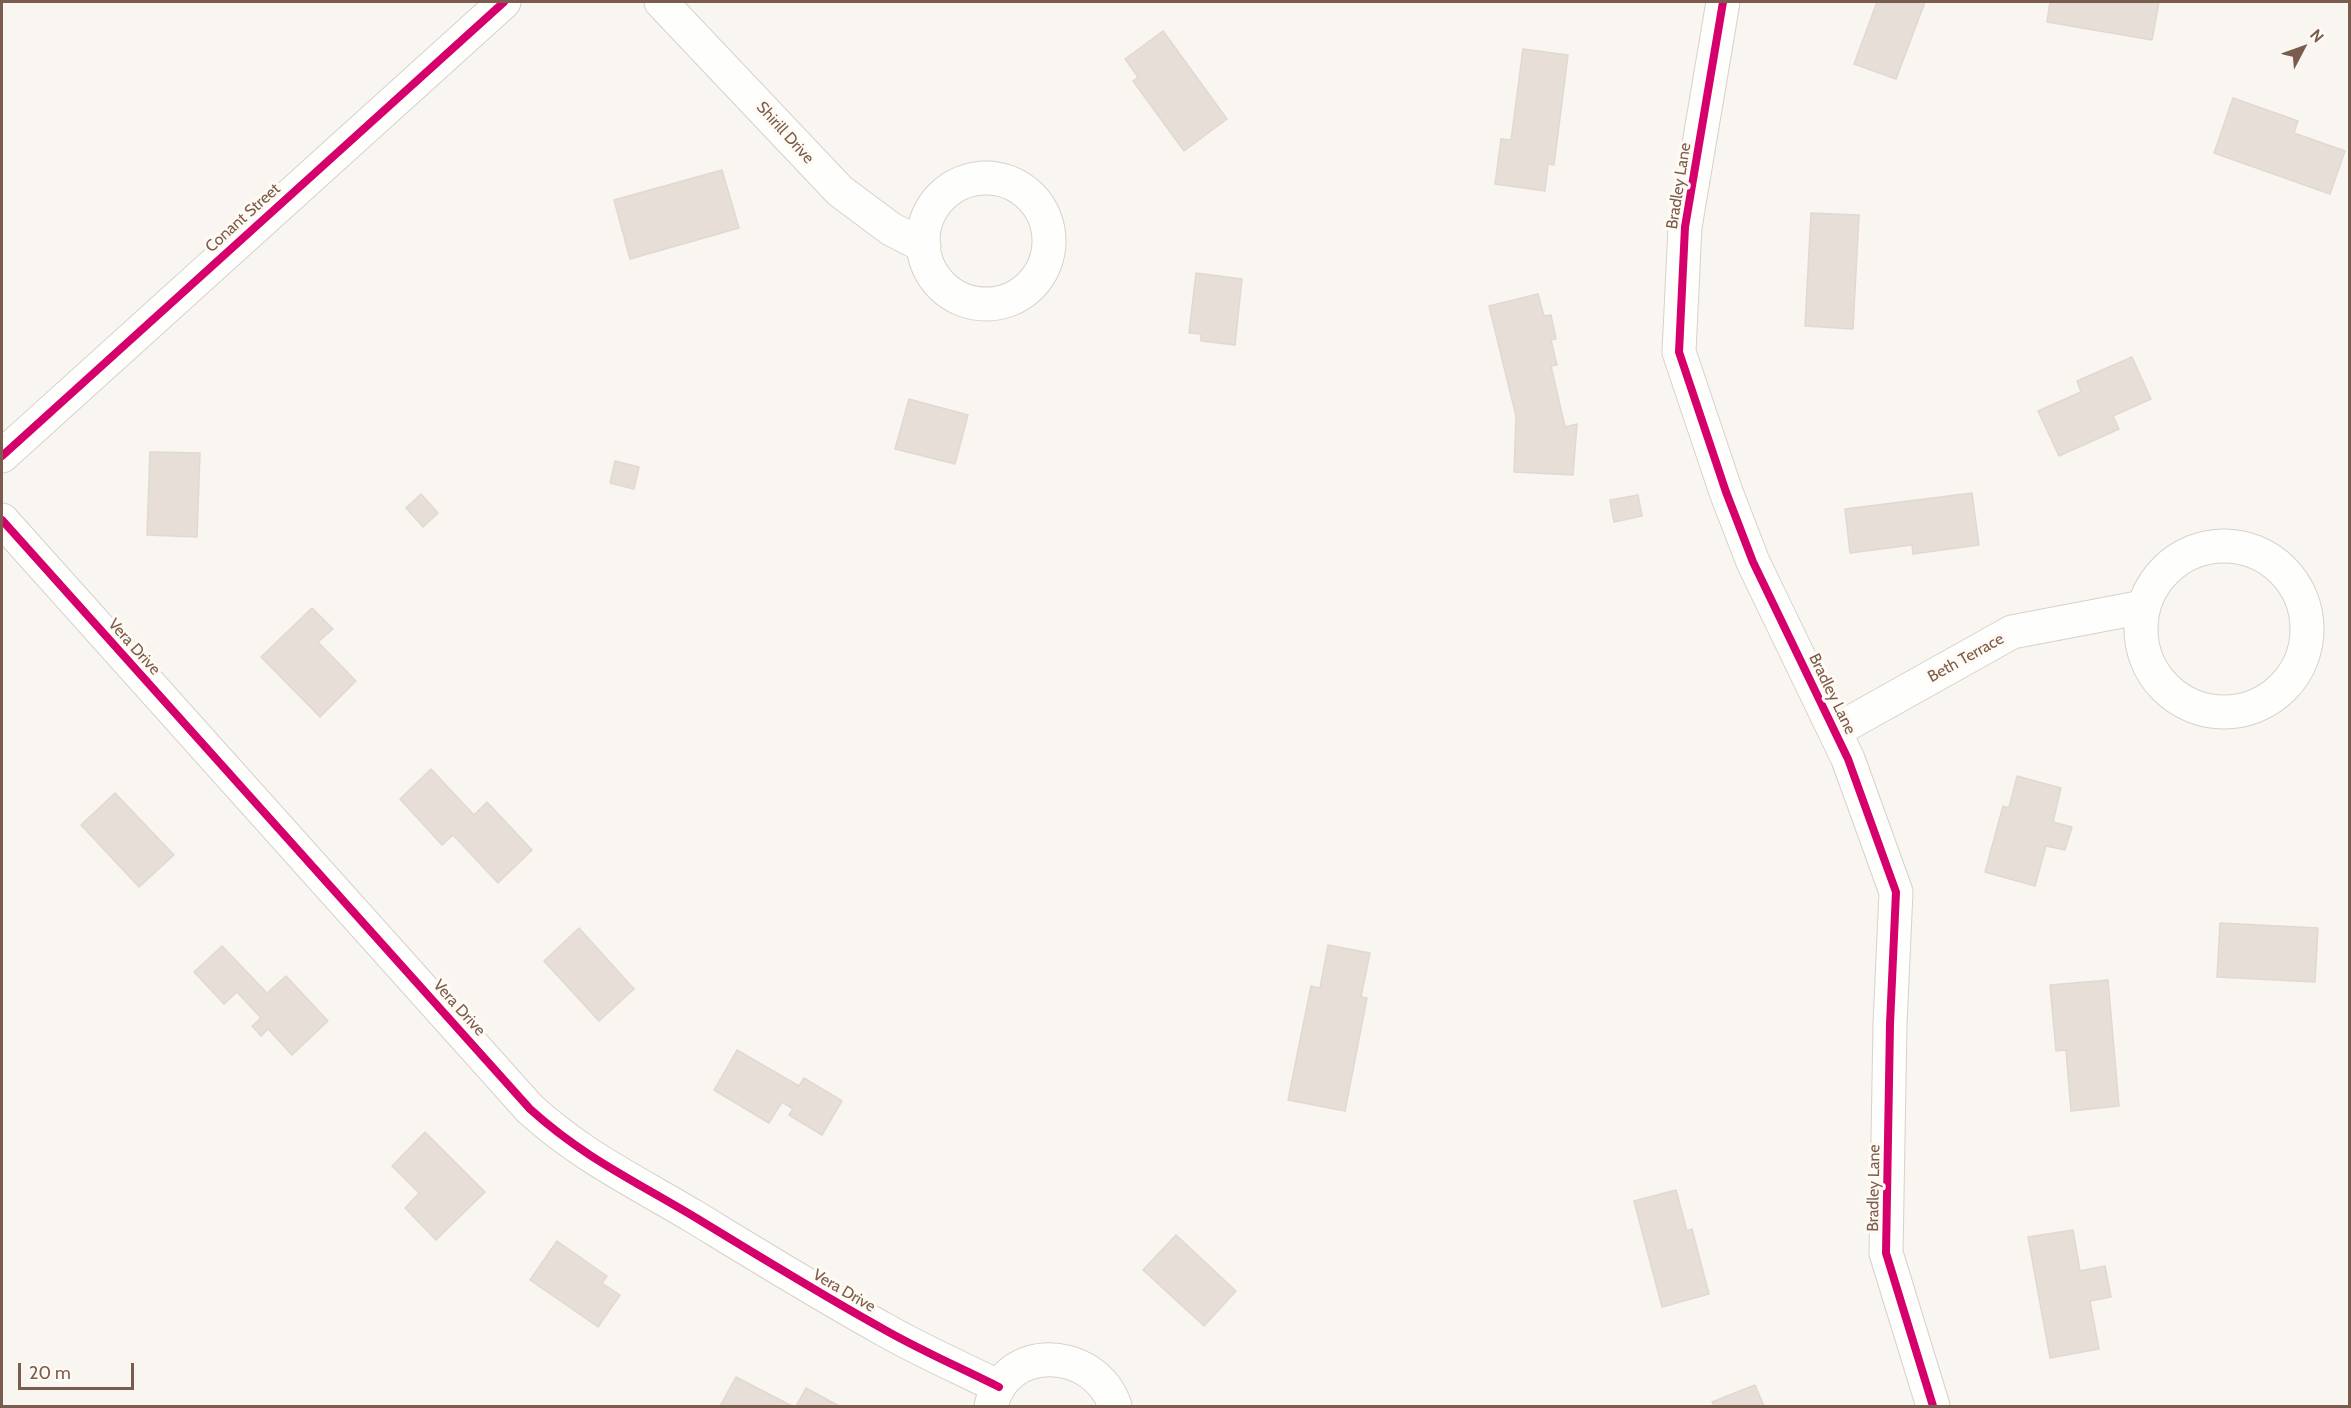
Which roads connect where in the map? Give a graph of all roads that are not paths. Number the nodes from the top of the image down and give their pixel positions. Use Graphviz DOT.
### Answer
graph roads {
  1 [pos="504,2"];
  2 [pos="661,2"];
  3 [pos="1723,2"];
  4 [pos="924,246"];
  5 [pos="2,456"];
  6 [pos="2,520"];
  7 [pos="2143,607"];
  8 [pos="1835,731"];
  9 [pos="995,1397"];
  10 [pos="1115,1407"];
  11 [pos="1933,1407"];
  1 -- 5 [label="street, Conant Street"];
  2 -- 4 [label="street, Shirill Drive"];
  3 -- 8 [label="street, Bradley Lane"];
  6 -- 9 [label="street, Vera Drive"];
  7 -- 7 [label="street"];
  7 -- 8 [label="street, Beth Terrace"];
  8 -- 11 [label="street, Bradley Lane"];
  9 -- 10 [label="street, Vera Drive"];
}
